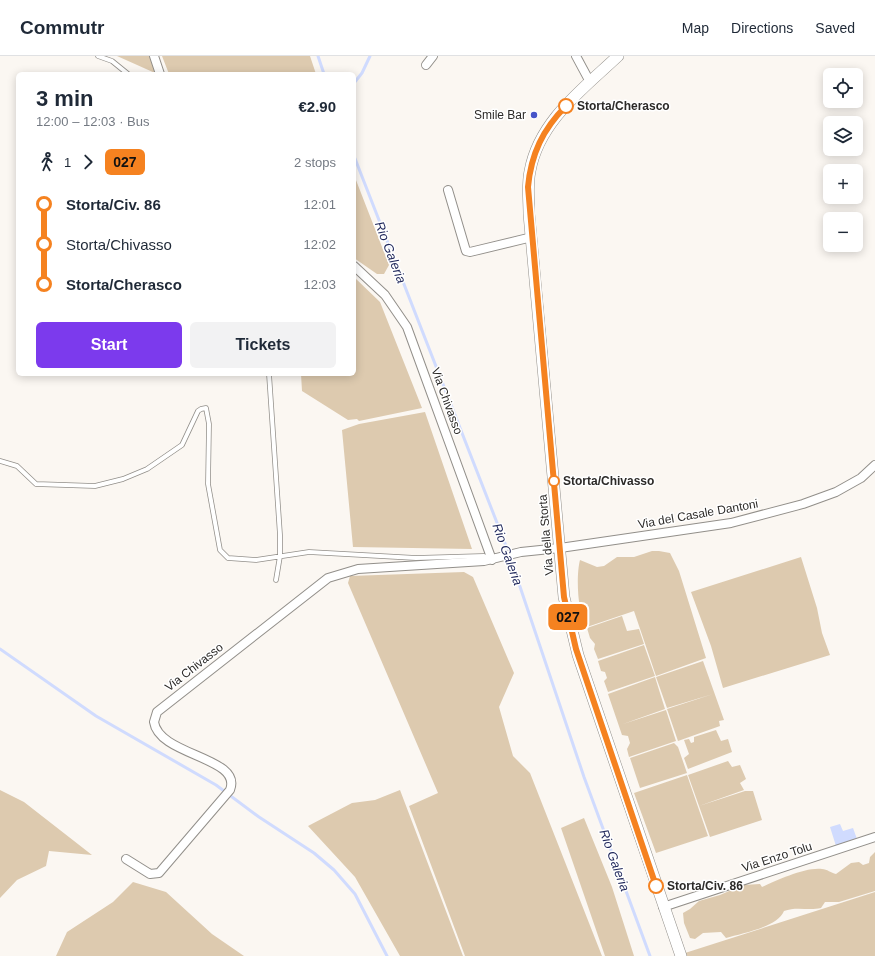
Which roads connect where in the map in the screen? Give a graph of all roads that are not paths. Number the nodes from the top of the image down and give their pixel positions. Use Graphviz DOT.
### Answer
graph roads {
  1 [pos="98,56"];
  2 [pos="154,56"];
  3 [pos="433,56"];
  4 [pos="576,56"];
  5 [pos="618,56"];
  6 [pos="426,65"];
  7 [pos="126,72"];
  8 [pos="159,72"];
  9 [pos="590,82"];
  10 [pos="448,190"];
  11 [pos="532,237"];
  12 [pos="356,268"];
  13 [pos="269,376"];
  14 [pos="0,461"];
  15 [pos="875,465"];
  16 [pos="560,548"];
  17 [pos="280,556"];
  18 [pos="492,560"];
  19 [pos="276,580"];
  20 [pos="875,837"];
  21 [pos="126,859"];
  22 [pos="663,907"];
  23 [pos="681,956"];
  1 -- 7 [label="lane"];
  2 -- 8 [label="street"];
  3 -- 6 [label="street"];
  4 -- 9 [label="street"];
  5 -- 9 [label="main road, Via della Storta"];
  9 -- 11 [label="main road, Via della Storta"];
  10 -- 11 [label="street"];
  11 -- 16 [label="main road, Via della Storta"];
  12 -- 18 [label="street, Via Chivasso"];
  13 -- 17 [label="lane"];
  14 -- 17 [label="lane"];
  15 -- 16 [label="street, Via del Casale Dantoni"];
  16 -- 18 [label="street, Via Chivasso"];
  16 -- 22 [label="main road, Via della Storta"];
  17 -- 18 [label="lane"];
  17 -- 19 [label="lane"];
  18 -- 21 [label="street, Via Chivasso"];
  20 -- 22 [label="street, Via Enzo Tolu"];
  22 -- 23 [label="main road, Via della Storta"];
}
